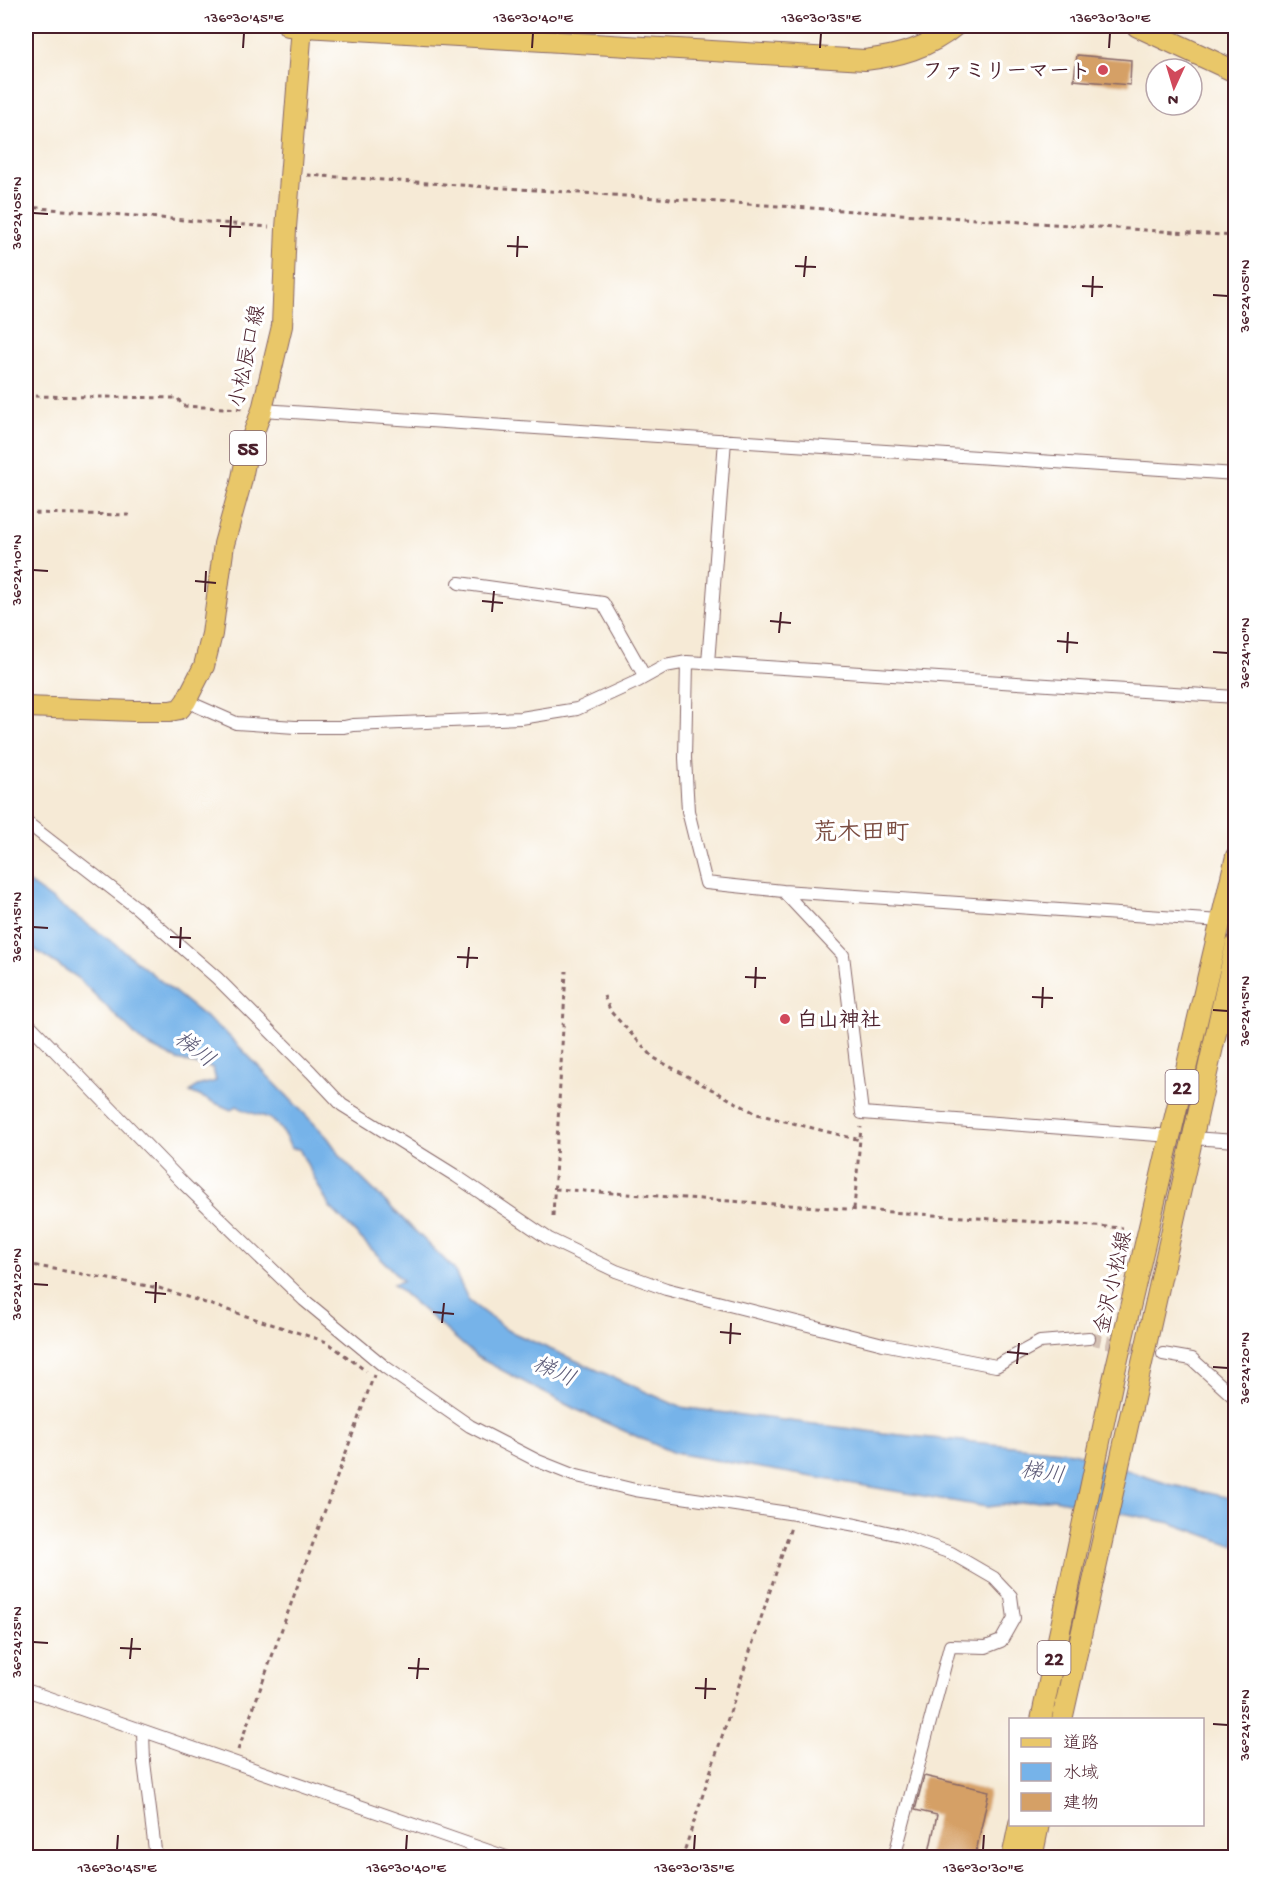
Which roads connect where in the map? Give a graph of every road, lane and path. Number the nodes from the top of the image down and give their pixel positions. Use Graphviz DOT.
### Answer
graph roads {
  1 [pos="298,26"];
  2 [pos="955,26"];
  3 [pos="1137,26"];
  4 [pos="1236,72"];
  5 [pos="291,173"];
  6 [pos="26,207"];
  7 [pos="286,228"];
  8 [pos="1236,236"];
  9 [pos="26,396"];
  10 [pos="261,410"];
  11 [pos="725,440"];
  12 [pos="1236,474"];
  13 [pos="26,513"];
  14 [pos="130,515"];
  15 [pos="459,583"];
  16 [pos="687,662"];
  17 [pos="708,663"];
  18 [pos="645,677"];
  19 [pos="1236,697"];
  20 [pos="186,701"];
  21 [pos="26,707"];
  22 [pos="26,822"];
  23 [pos="1236,856"];
  24 [pos="783,891"];
  25 [pos="1221,921"];
  26 [pos="1236,944"];
  27 [pos="566,971"];
  28 [pos="604,996"];
  29 [pos="26,1021"];
  30 [pos="862,1113"];
  31 [pos="1171,1136"];
  32 [pos="1192,1138"];
  33 [pos="860,1140"];
  34 [pos="1236,1141"];
  35 [pos="555,1189"];
  36 [pos="854,1209"];
  37 [pos="554,1216"];
  38 [pos="1123,1228"];
  39 [pos="26,1264"];
  40 [pos="1089,1338"];
  41 [pos="1163,1354"];
  42 [pos="1236,1399"];
  43 [pos="795,1514"];
  44 [pos="26,1690"];
  45 [pos="1041,1718"];
  46 [pos="1062,1718"];
  47 [pos="143,1732"];
  48 [pos="233,1764"];
  49 [pos="1019,1826"];
  50 [pos="1039,1826"];
  51 [pos="156,1857"];
  52 [pos="509,1857"];
  53 [pos="682,1857"];
  54 [pos="894,1857"];
  55 [pos="1012,1857"];
  56 [pos="1032,1857"];
  1 -- 2 [label="main road, 小松辰口線 / 55"];
  1 -- 5 [label="main road, 小松辰口線 / 55"];
  3 -- 4 [label="highway"];
  5 -- 7 [label="main road, 小松辰口線 / 55"];
  5 -- 8 [label="path"];
  6 -- 7 [label="path"];
  7 -- 10 [label="main road, 小松辰口線 / 55"];
  9 -- 10 [label="path"];
  10 -- 11 [label="street"];
  10 -- 20 [label="main road, 小松辰口線 / 55"];
  11 -- 12 [label="street"];
  11 -- 17 [label="street"];
  13 -- 14 [label="path"];
  15 -- 18 [label="street"];
  16 -- 17 [label="street"];
  16 -- 18 [label="street"];
  16 -- 24 [label="street"];
  17 -- 19 [label="street"];
  18 -- 20 [label="street"];
  20 -- 21 [label="main road"];
  22 -- 40 [label="street"];
  23 -- 25 [label="main road, 金沢小松線 / 22"];
  24 -- 25 [label="street"];
  24 -- 30 [label="street"];
  25 -- 31 [label="main road, 金沢小松線 / 22"];
  26 -- 32 [label="main road, 22"];
  27 -- 35 [label="path"];
  28 -- 33 [label="path"];
  29 -- 43 [label="street"];
  30 -- 31 [label="street"];
  30 -- 33 [label="path"];
  31 -- 45 [label="main road, 金沢小松線 / 22"];
  32 -- 34 [label="street"];
  32 -- 46 [label="main road, 22"];
  33 -- 36 [label="path"];
  35 -- 36 [label="path"];
  35 -- 37 [label="path"];
  36 -- 38 [label="path"];
  39 -- 48 [label="path"];
  41 -- 42 [label="street"];
  43 -- 53 [label="path"];
  43 -- 54 [label="street"];
  44 -- 47 [label="street"];
  47 -- 48 [label="street"];
  47 -- 51 [label="street"];
  48 -- 52 [label="street"];
  49 -- 55 [label="main road"];
  50 -- 56 [label="main road"];
}
